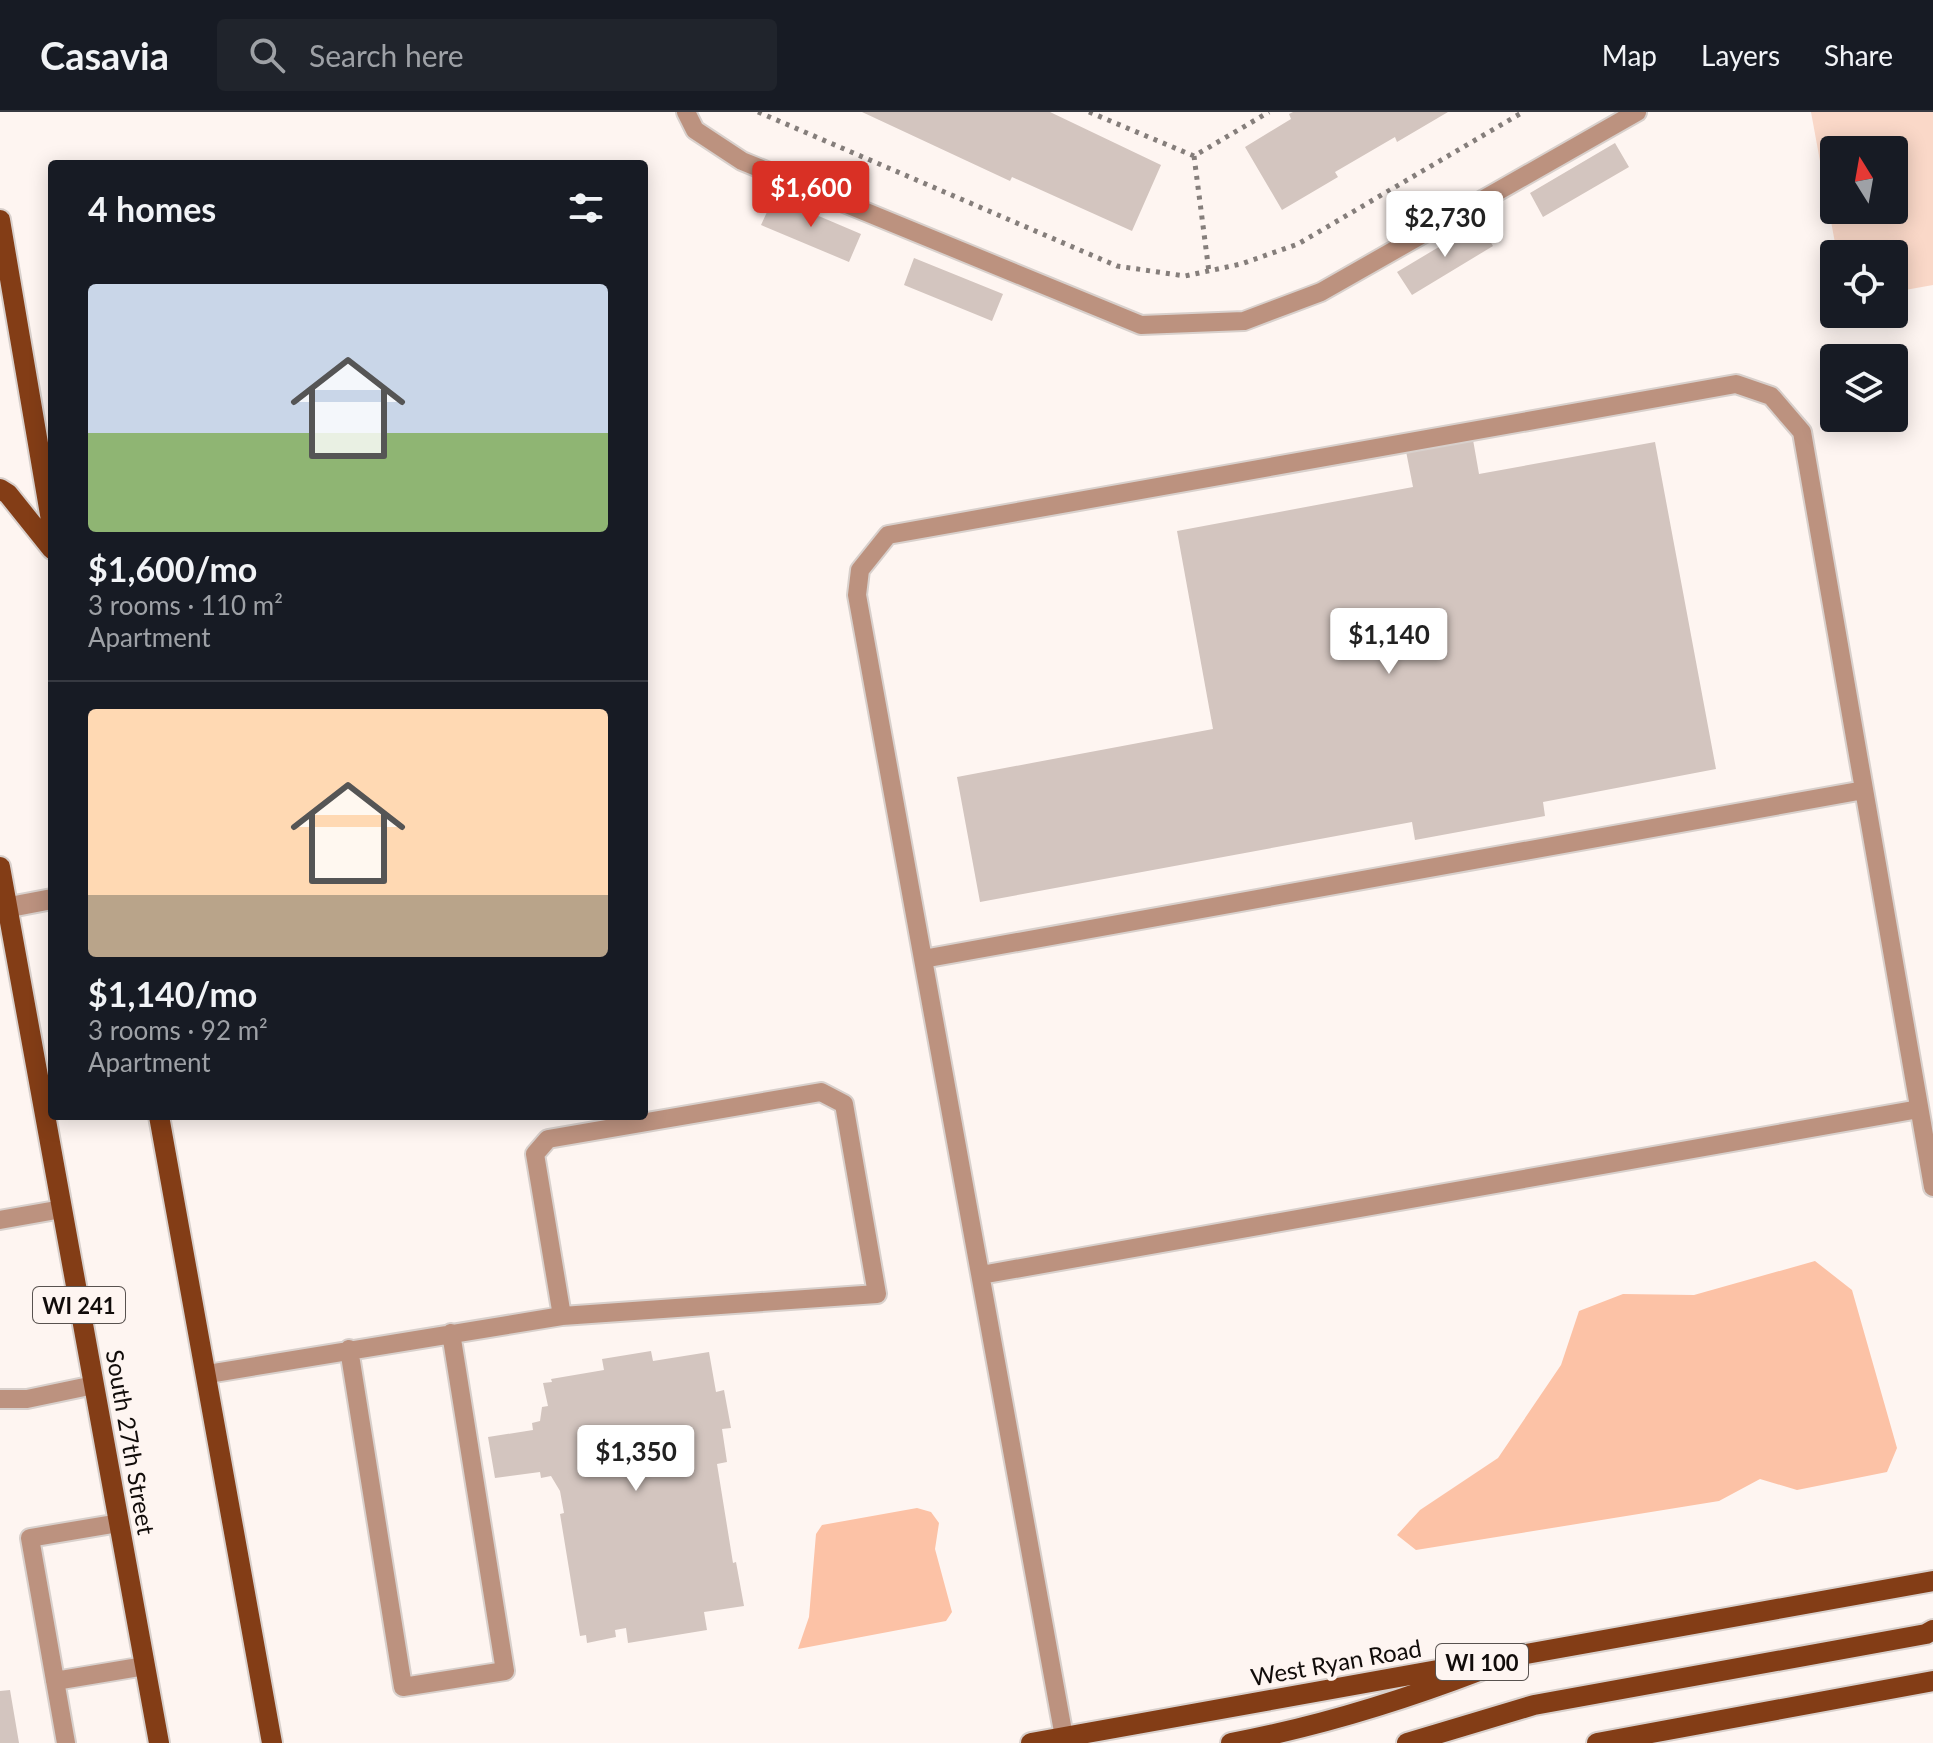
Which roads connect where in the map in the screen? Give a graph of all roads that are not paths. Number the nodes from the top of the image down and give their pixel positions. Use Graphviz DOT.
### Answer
graph roads {
  1 [pos="686,112"];
  2 [pos="1637,112"];
  3 [pos="0,220"];
  4 [pos="0,489"];
  5 [pos="48,502"];
  6 [pos="48,544"];
  7 [pos="1864,790"];
  8 [pos="0,867"];
  9 [pos="48,900"];
  10 [pos="4,908"];
  11 [pos="923,959"];
  12 [pos="1919,1109"];
  13 [pos="160,1120"];
  14 [pos="1933,1187"];
  15 [pos="62,1209"];
  16 [pos="0,1220"];
  17 [pos="981,1275"];
  18 [pos="562,1316"];
  19 [pos="451,1333"];
  20 [pos="349,1349"];
  21 [pos="208,1374"];
  22 [pos="94,1385"];
  23 [pos="0,1399"];
  24 [pos="119,1523"];
  25 [pos="1933,1581"];
  26 [pos="1933,1630"];
  27 [pos="1524,1654"];
  28 [pos="145,1666"];
  29 [pos="55,1681"];
  30 [pos="1933,1681"];
  31 [pos="1064,1737"];
  32 [pos="66,1743"];
  33 [pos="159,1743"];
  34 [pos="272,1743"];
  35 [pos="1031,1743"];
  36 [pos="1231,1743"];
  37 [pos="1407,1743"];
  38 [pos="1597,1743"];
  1 -- 2 [label="lane"];
  3 -- 5 [label="main road"];
  4 -- 6 [label="main road"];
  7 -- 11 [label="lane"];
  7 -- 11 [label="lane"];
  7 -- 12 [label="lane"];
  8 -- 10 [label="main road, South 27th Street / WI 241"];
  9 -- 10 [label="street"];
  10 -- 15 [label="main road, South 27th Street / WI 241"];
  11 -- 17 [label="lane"];
  12 -- 14 [label="lane"];
  12 -- 17 [label="lane"];
  13 -- 21 [label="main road"];
  15 -- 16 [label="lane"];
  15 -- 22 [label="main road, South 27th Street / WI 241"];
  17 -- 31 [label="lane"];
  18 -- 18 [label="lane"];
  18 -- 19 [label="lane"];
  19 -- 20 [label="lane"];
  19 -- 20 [label="lane"];
  20 -- 21 [label="lane"];
  21 -- 34 [label="main road"];
  22 -- 23 [label="lane"];
  22 -- 24 [label="main road, South 27th Street / WI 241"];
  24 -- 28 [label="main road, South 27th Street / WI 241"];
  24 -- 29 [label="lane"];
  25 -- 27 [label="main road, West Ryan Road / WI 100"];
  26 -- 37 [label="main road"];
  27 -- 31 [label="main road, West Ryan Road / WI 100"];
  27 -- 36 [label="main road"];
  28 -- 29 [label="lane"];
  28 -- 33 [label="main road, South 27th Street / WI 241"];
  29 -- 32 [label="lane"];
  30 -- 38 [label="main road"];
  31 -- 35 [label="main road, West Ryan Road / WI 100"];
}
